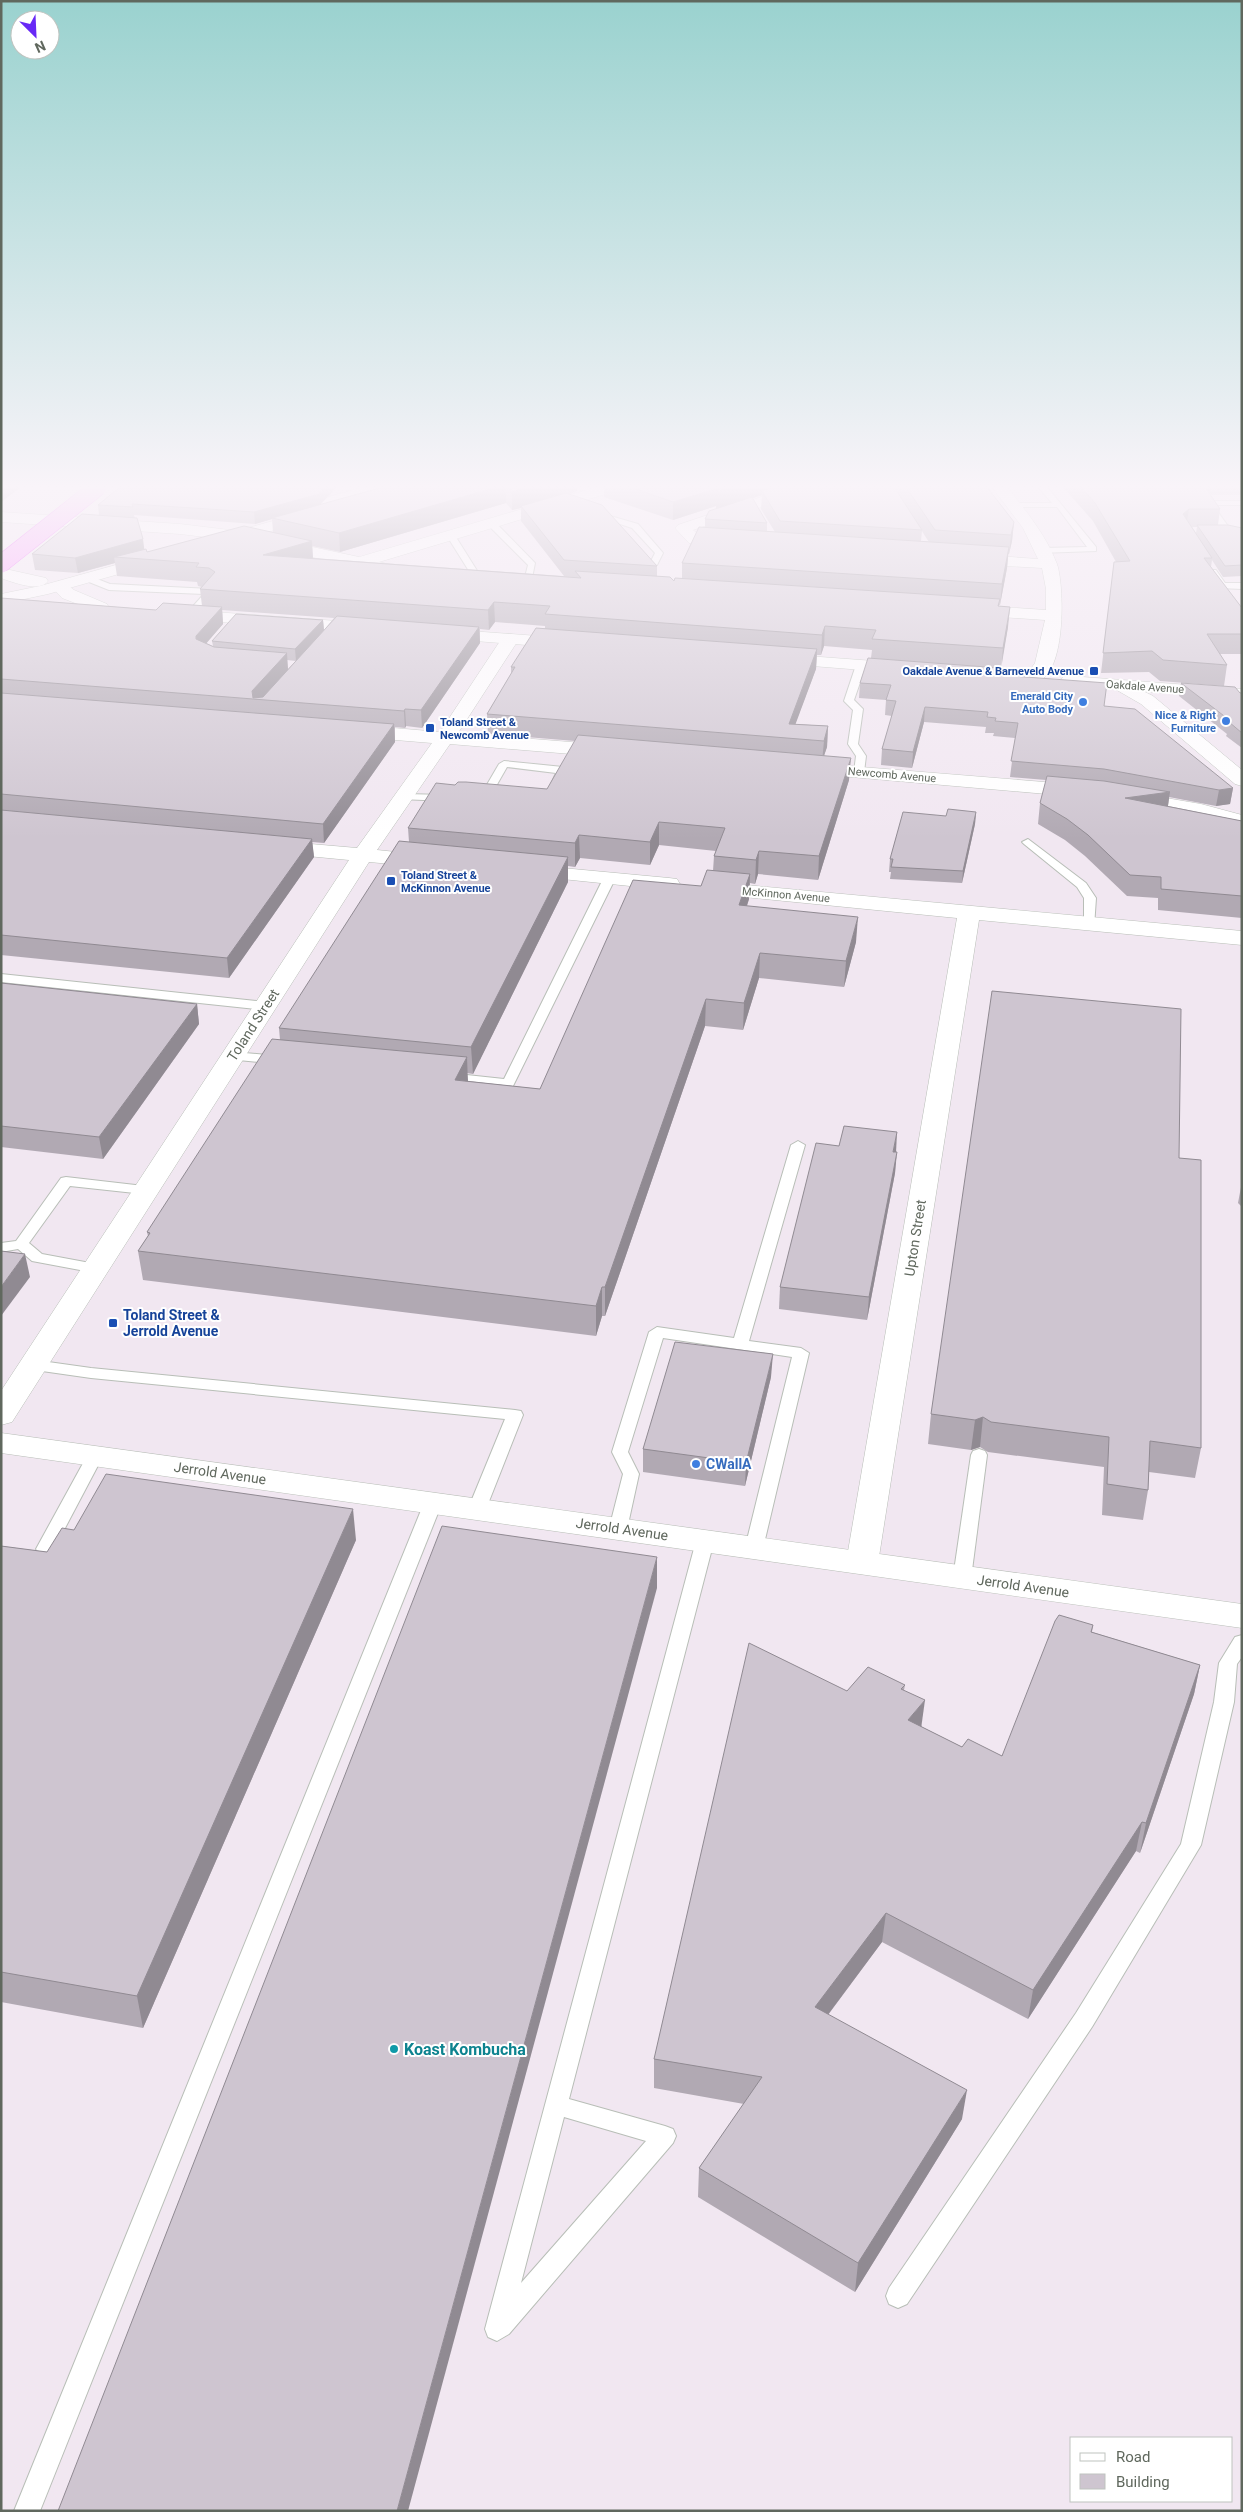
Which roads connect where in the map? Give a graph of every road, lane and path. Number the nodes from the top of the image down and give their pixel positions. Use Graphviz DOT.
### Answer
graph roads {
  1 [pos="59,604"];
  2 [pos="92,604"];
  3 [pos="200,604"];
  4 [pos="1054,604"];
  5 [pos="101,608"];
  6 [pos="956,609"];
  7 [pos="121,610"];
  8 [pos="170,614"];
  9 [pos="190,615"];
  10 [pos="1054,616"];
  11 [pos="386,630"];
  12 [pos="424,632"];
  13 [pos="510,639"];
  14 [pos="586,644"];
  15 [pos="763,658"];
  16 [pos="861,665"];
  17 [pos="918,670"];
  18 [pos="1014,677"];
  19 [pos="1033,678"];
  20 [pos="1122,685"];
  21 [pos="1242,694"];
  22 [pos="336,729"];
  23 [pos="445,738"];
  24 [pos="622,753"];
  25 [pos="790,767"];
  26 [pos="859,772"];
  27 [pos="1242,780"];
  28 [pos="550,796"];
  29 [pos="404,797"];
  30 [pos="1242,822"];
  31 [pos="1028,842"];
  32 [pos="255,845"];
  33 [pos="363,855"];
  34 [pos="441,863"];
  35 [pos="510,869"];
  36 [pos="609,879"];
  37 [pos="969,913"];
  38 [pos="1090,924"];
  39 [pos="1242,938"];
  40 [pos="1,978"];
  41 [pos="266,1006"];
  42 [pos="233,1056"];
  43 [pos="288,1061"];
  44 [pos="432,1076"];
  45 [pos="798,1145"];
  46 [pos="144,1190"];
  47 [pos="21,1244"];
  48 [pos="1,1248"];
  49 [pos="96,1268"];
  50 [pos="740,1344"];
  51 [pos="34,1365"];
  52 [pos="1,1415"];
  53 [pos="1,1443"];
  54 [pos="978,1455"];
  55 [pos="96,1456"];
  56 [pos="433,1503"];
  57 [pos="477,1509"];
  58 [pos="618,1529"];
  59 [pos="705,1541"];
  60 [pos="754,1548"];
  61 [pos="46,1549"];
  62 [pos="862,1563"];
  63 [pos="962,1578"];
  64 [pos="1242,1616"];
  65 [pos="1242,1642"];
  66 [pos="556,2105"];
  67 [pos="898,2296"];
  68 [pos="27,2511"];
  1 -- 5 [label="street"];
  2 -- 5 [label="street"];
  3 -- 9 [label="lane"];
  4 -- 10 [label="street"];
  5 -- 7 [label="street"];
  6 -- 10 [label="street"];
  8 -- 9 [label="street"];
  9 -- 11 [label="street"];
  10 -- 19 [label="street"];
  12 -- 13 [label="street"];
  13 -- 14 [label="street"];
  13 -- 23 [label="street, Toland Street"];
  15 -- 16 [label="street"];
  16 -- 17 [label="street"];
  16 -- 26 [label="lane"];
  18 -- 19 [label="street, Oakdale Avenue"];
  19 -- 20 [label="street, Oakdale Avenue"];
  20 -- 21 [label="street, Oakdale Avenue"];
  20 -- 27 [label="street"];
  22 -- 23 [label="street"];
  23 -- 24 [label="street"];
  23 -- 29 [label="street, Toland Street"];
  25 -- 26 [label="street, Newcomb Avenue"];
  26 -- 30 [label="street, Newcomb Avenue"];
  28 -- 29 [label="lane"];
  29 -- 33 [label="street, Toland Street"];
  31 -- 38 [label="lane"];
  32 -- 33 [label="street"];
  33 -- 34 [label="street"];
  33 -- 41 [label="street, Toland Street"];
  35 -- 36 [label="street, McKinnon Avenue"];
  36 -- 37 [label="street, McKinnon Avenue"];
  36 -- 44 [label="lane"];
  37 -- 38 [label="street, McKinnon Avenue"];
  37 -- 62 [label="street, Upton Street"];
  38 -- 39 [label="street, McKinnon Avenue"];
  40 -- 41 [label="lane"];
  41 -- 42 [label="street, Toland Street"];
  42 -- 43 [label="lane"];
  42 -- 46 [label="street, Toland Street"];
  45 -- 50 [label="lane"];
  46 -- 47 [label="lane"];
  46 -- 49 [label="street, Toland Street"];
  47 -- 48 [label="lane"];
  47 -- 49 [label="lane"];
  49 -- 51 [label="street, Toland Street"];
  50 -- 58 [label="lane"];
  50 -- 60 [label="lane"];
  51 -- 52 [label="street, Toland Street"];
  51 -- 57 [label="lane"];
  53 -- 55 [label="street, Jerrold Avenue"];
  54 -- 63 [label="lane"];
  55 -- 56 [label="street, Jerrold Avenue"];
  55 -- 61 [label="lane"];
  56 -- 57 [label="street, Jerrold Avenue"];
  56 -- 68 [label="lane"];
  57 -- 58 [label="street, Jerrold Avenue"];
  58 -- 59 [label="street, Jerrold Avenue"];
  59 -- 60 [label="street, Jerrold Avenue"];
  59 -- 66 [label="lane"];
  60 -- 62 [label="street, Jerrold Avenue"];
  62 -- 63 [label="street, Jerrold Avenue"];
  63 -- 64 [label="street, Jerrold Avenue"];
  65 -- 67 [label="lane"];
  66 -- 66 [label="lane"];
}
